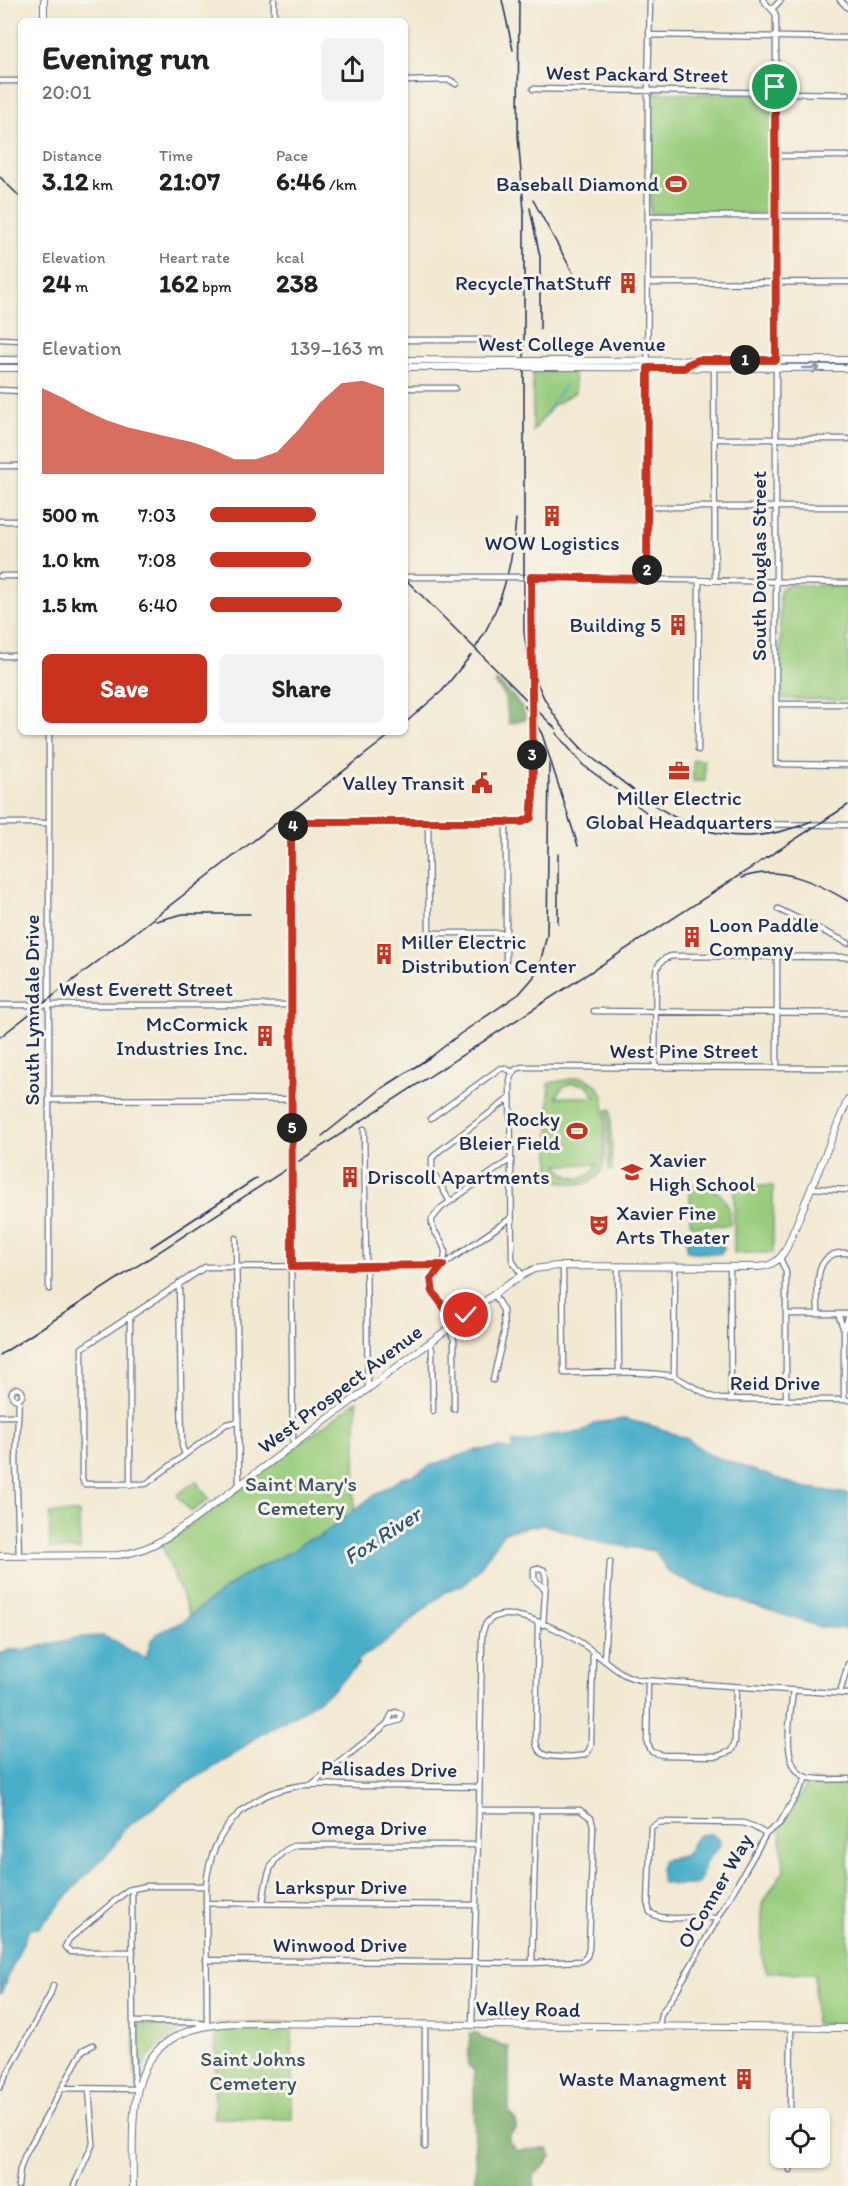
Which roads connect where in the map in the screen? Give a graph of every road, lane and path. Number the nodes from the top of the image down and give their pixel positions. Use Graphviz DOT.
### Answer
graph roads {
  1 [pos="44,0"];
  2 [pos="274,0"];
  3 [pos="650,0"];
  4 [pos="763,0"];
  5 [pos="782,0"];
  6 [pos="840,0"];
  7 [pos="848,8"];
  8 [pos="772,9"];
  9 [pos="44,18"];
  10 [pos="274,18"];
  11 [pos="649,35"];
  12 [pos="776,37"];
  13 [pos="848,38"];
  14 [pos="0,81"];
  15 [pos="18,81"];
  16 [pos="408,81"];
  17 [pos="456,84"];
  18 [pos="533,89"];
  19 [pos="648,90"];
  20 [pos="775,93"];
  21 [pos="848,94"];
  22 [pos="776,156"];
  23 [pos="848,156"];
  24 [pos="648,216"];
  25 [pos="776,216"];
  26 [pos="848,216"];
  27 [pos="776,282"];
  28 [pos="848,282"];
  29 [pos="648,283"];
  30 [pos="0,339"];
  31 [pos="18,339"];
  32 [pos="408,340"];
  33 [pos="490,340"];
  34 [pos="0,360"];
  35 [pos="18,360"];
  36 [pos="408,360"];
  37 [pos="698,360"];
  38 [pos="714,360"];
  39 [pos="776,360"];
  40 [pos="848,360"];
  41 [pos="501,364"];
  42 [pos="648,364"];
  43 [pos="408,367"];
  44 [pos="0,368"];
  45 [pos="18,368"];
  46 [pos="685,368"];
  47 [pos="714,368"];
  48 [pos="776,368"];
  49 [pos="848,368"];
  50 [pos="408,388"];
  51 [pos="455,388"];
  52 [pos="0,390"];
  53 [pos="18,391"];
  54 [pos="715,439"];
  55 [pos="776,439"];
  56 [pos="848,439"];
  57 [pos="0,466"];
  58 [pos="18,466"];
  59 [pos="648,507"];
  60 [pos="715,507"];
  61 [pos="776,507"];
  62 [pos="848,507"];
  63 [pos="0,521"];
  64 [pos="18,521"];
  65 [pos="0,576"];
  66 [pos="18,576"];
  67 [pos="408,577"];
  68 [pos="531,577"];
  69 [pos="647,579"];
  70 [pos="699,580"];
  71 [pos="715,580"];
  72 [pos="777,582"];
  73 [pos="848,583"];
  74 [pos="0,656"];
  75 [pos="18,656"];
  76 [pos="776,704"];
  77 [pos="848,704"];
  78 [pos="49,735"];
  79 [pos="698,750"];
  80 [pos="848,765"];
  81 [pos="428,822"];
  82 [pos="506,822"];
  83 [pos="0,823"];
  84 [pos="49,823"];
  85 [pos="708,824"];
  86 [pos="848,825"];
  87 [pos="778,909"];
  88 [pos="506,933"];
  89 [pos="848,943"];
  90 [pos="777,957"];
  91 [pos="848,957"];
  92 [pos="506,960"];
  93 [pos="0,1005"];
  94 [pos="291,1005"];
  95 [pos="49,1006"];
  96 [pos="594,1011"];
  97 [pos="656,1012"];
  98 [pos="777,1012"];
  99 [pos="848,1013"];
  100 [pos="655,1067"];
  101 [pos="777,1068"];
  102 [pos="848,1068"];
  103 [pos="513,1072"];
  104 [pos="510,1098"];
  105 [pos="292,1099"];
  106 [pos="848,1099"];
  107 [pos="49,1100"];
  108 [pos="431,1118"];
  109 [pos="364,1129"];
  110 [pos="511,1159"];
  111 [pos="811,1188"];
  112 [pos="848,1190"];
  113 [pos="450,1202"];
  114 [pos="512,1218"];
  115 [pos="236,1238"];
  116 [pos="848,1253"];
  117 [pos="780,1258"];
  118 [pos="443,1265"];
  119 [pos="366,1266"];
  120 [pos="563,1266"];
  121 [pos="618,1266"];
  122 [pos="675,1266"];
  123 [pos="237,1267"];
  124 [pos="292,1267"];
  125 [pos="730,1267"];
  126 [pos="522,1275"];
  127 [pos="179,1283"];
  128 [pos="49,1289"];
  129 [pos="494,1295"];
  130 [pos="786,1314"];
  131 [pos="818,1314"];
  132 [pos="838,1314"];
  133 [pos="130,1315"];
  134 [pos="848,1316"];
  135 [pos="455,1323"];
  136 [pos="448,1328"];
  137 [pos="844,1330"];
  138 [pos="430,1342"];
  139 [pos="619,1373"];
  140 [pos="674,1376"];
  141 [pos="493,1380"];
  142 [pos="368,1390"];
  143 [pos="19,1399"];
  144 [pos="731,1399"];
  145 [pos="786,1399"];
  146 [pos="846,1400"];
  147 [pos="454,1409"];
  148 [pos="433,1411"];
  149 [pos="0,1416"];
  150 [pos="18,1416"];
  151 [pos="237,1422"];
  152 [pos="293,1444"];
  153 [pos="185,1454"];
  154 [pos="239,1484"];
  155 [pos="130,1485"];
  156 [pos="0,1556"];
  157 [pos="19,1556"];
  158 [pos="610,1562"];
  159 [pos="545,1589"];
  160 [pos="541,1624"];
  161 [pos="593,1652"];
  162 [pos="604,1660"];
  163 [pos="848,1664"];
  164 [pos="648,1681"];
  165 [pos="736,1687"];
  166 [pos="793,1691"];
  167 [pos="840,1694"];
  168 [pos="848,1694"];
  169 [pos="387,1724"];
  170 [pos="325,1773"];
  171 [pos="807,1777"];
  172 [pos="848,1779"];
  173 [pos="311,1785"];
  174 [pos="328,1785"];
  175 [pos="479,1787"];
  176 [pos="479,1810"];
  177 [pos="537,1810"];
  178 [pos="766,1834"];
  179 [pos="478,1845"];
  180 [pos="206,1886"];
  181 [pos="132,1889"];
  182 [pos="206,1903"];
  183 [pos="263,1903"];
  184 [pos="476,1905"];
  185 [pos="718,1919"];
  186 [pos="133,1952"];
  187 [pos="206,1960"];
  188 [pos="474,1962"];
  189 [pos="532,1963"];
  190 [pos="53,1986"];
  191 [pos="133,2022"];
  192 [pos="425,2024"];
  193 [pos="207,2025"];
  194 [pos="472,2025"];
  195 [pos="659,2026"];
  196 [pos="791,2027"];
  197 [pos="848,2028"];
  198 [pos="93,2045"];
  199 [pos="0,2087"];
  200 [pos="63,2088"];
  201 [pos="88,2089"];
  202 [pos="136,2090"];
  203 [pos="790,2108"];
  204 [pos="425,2147"];
  205 [pos="18,2186"];
  206 [pos="74,2186"];
  207 [pos="133,2186"];
  1 -- 9 [label="main road"];
  2 -- 10 [label="street"];
  3 -- 11 [label="street"];
  4 -- 8 [label="street"];
  5 -- 8 [label="street"];
  6 -- 7 [label="street"];
  8 -- 12 [label="street, South Douglas Street"];
  11 -- 12 [label="street"];
  11 -- 19 [label="street"];
  12 -- 13 [label="street"];
  12 -- 20 [label="street, South Douglas Street"];
  14 -- 15 [label="street"];
  16 -- 17 [label="street"];
  18 -- 19 [label="street, West Packard Street"];
  19 -- 20 [label="street, West Packard Street"];
  19 -- 24 [label="street"];
  20 -- 21 [label="street, West Packard Street"];
  20 -- 22 [label="street, South Douglas Street"];
  22 -- 23 [label="street"];
  22 -- 25 [label="street, South Douglas Street"];
  24 -- 25 [label="street"];
  24 -- 29 [label="street"];
  25 -- 26 [label="street"];
  25 -- 27 [label="street, South Douglas Street"];
  27 -- 28 [label="street"];
  27 -- 29 [label="street"];
  27 -- 39 [label="street, South Douglas Street"];
  29 -- 42 [label="street"];
  30 -- 31 [label="street"];
  32 -- 33 [label="street"];
  34 -- 35 [label="main road"];
  36 -- 41 [label="main road, West College Avenue"];
  37 -- 38 [label="main road, West College Avenue"];
  37 -- 42 [label="main road, West College Avenue"];
  37 -- 46 [label="main road"];
  38 -- 39 [label="main road, West College Avenue"];
  38 -- 47 [label="street"];
  39 -- 40 [label="main road, West College Avenue"];
  39 -- 48 [label="street, South Douglas Street"];
  41 -- 42 [label="main road, West College Avenue, bridge"];
  41 -- 43 [label="main road, West College Avenue"];
  42 -- 46 [label="main road, West College Avenue"];
  42 -- 59 [label="street"];
  44 -- 45 [label="main road"];
  46 -- 47 [label="main road, West College Avenue"];
  47 -- 48 [label="main road, West College Avenue"];
  47 -- 54 [label="street"];
  48 -- 49 [label="main road, West College Avenue, one-way"];
  48 -- 55 [label="street, South Douglas Street"];
  50 -- 51 [label="street"];
  52 -- 53 [label="street"];
  54 -- 55 [label="street"];
  54 -- 60 [label="street"];
  55 -- 56 [label="street"];
  55 -- 61 [label="street, South Douglas Street"];
  57 -- 58 [label="street"];
  59 -- 60 [label="street"];
  59 -- 69 [label="street"];
  60 -- 61 [label="street"];
  60 -- 71 [label="street"];
  61 -- 62 [label="street"];
  61 -- 72 [label="street, South Douglas Street"];
  63 -- 64 [label="street"];
  65 -- 66 [label="street"];
  67 -- 68 [label="street, bridge"];
  68 -- 69 [label="street"];
  68 -- 82 [label="street"];
  69 -- 70 [label="street"];
  70 -- 71 [label="street"];
  70 -- 79 [label="street"];
  71 -- 72 [label="street"];
  72 -- 73 [label="street"];
  72 -- 76 [label="street, South Douglas Street"];
  74 -- 75 [label="street"];
  76 -- 77 [label="street"];
  76 -- 80 [label="street, South Douglas Street"];
  78 -- 84 [label="street, South Lynndale Drive"];
  81 -- 82 [label="street"];
  81 -- 88 [label="street"];
  81 -- 94 [label="street"];
  82 -- 88 [label="street"];
  83 -- 84 [label="street"];
  84 -- 95 [label="street, South Lynndale Drive"];
  85 -- 86 [label="street"];
  87 -- 89 [label="street"];
  88 -- 92 [label="street"];
  90 -- 91 [label="street"];
  90 -- 97 [label="street"];
  90 -- 98 [label="street"];
  93 -- 95 [label="street, West Everett Street"];
  94 -- 95 [label="street, West Everett Street"];
  94 -- 105 [label="street"];
  95 -- 107 [label="street, South Lynndale Drive"];
  96 -- 97 [label="street"];
  97 -- 98 [label="street"];
  97 -- 100 [label="street"];
  98 -- 99 [label="street"];
  98 -- 101 [label="street"];
  100 -- 101 [label="street, West Pine Street"];
  100 -- 103 [label="street, West Pine Street"];
  101 -- 102 [label="street, West Pine Street"];
  103 -- 104 [label="street"];
  103 -- 108 [label="street"];
  104 -- 110 [label="street"];
  104 -- 113 [label="street"];
  105 -- 107 [label="street"];
  105 -- 124 [label="street"];
  106 -- 111 [label="main road"];
  107 -- 128 [label="street, South Lynndale Drive"];
  109 -- 119 [label="street"];
  110 -- 113 [label="street"];
  110 -- 114 [label="street"];
  111 -- 112 [label="street"];
  111 -- 117 [label="main road"];
  113 -- 118 [label="street"];
  114 -- 118 [label="street"];
  114 -- 126 [label="street"];
  115 -- 123 [label="street"];
  116 -- 131 [label="street"];
  117 -- 125 [label="main road, West Prospect Avenue"];
  117 -- 130 [label="street"];
  118 -- 119 [label="street"];
  118 -- 135 [label="street"];
  119 -- 124 [label="street"];
  119 -- 142 [label="street"];
  120 -- 121 [label="main road, West Prospect Avenue"];
  120 -- 126 [label="main road, West Prospect Avenue"];
  120 -- 139 [label="street, Reid Drive"];
  121 -- 122 [label="main road, West Prospect Avenue"];
  121 -- 139 [label="street"];
  122 -- 125 [label="main road, West Prospect Avenue"];
  122 -- 140 [label="street"];
  123 -- 124 [label="street"];
  123 -- 127 [label="street"];
  123 -- 151 [label="street"];
  124 -- 152 [label="street"];
  125 -- 144 [label="street"];
  126 -- 129 [label="main road, West Prospect Avenue"];
  127 -- 133 [label="street"];
  127 -- 153 [label="street"];
  129 -- 135 [label="main road, West Prospect Avenue"];
  129 -- 141 [label="street"];
  130 -- 131 [label="street"];
  130 -- 145 [label="street"];
  131 -- 132 [label="street"];
  132 -- 134 [label="street"];
  132 -- 137 [label="street"];
  133 -- 155 [label="street"];
  133 -- 155 [label="street"];
  134 -- 137 [label="street"];
  135 -- 136 [label="main road, West Prospect Avenue"];
  136 -- 138 [label="main road, West Prospect Avenue"];
  136 -- 147 [label="street"];
  137 -- 146 [label="street"];
  138 -- 142 [label="main road, West Prospect Avenue"];
  138 -- 148 [label="street"];
  139 -- 140 [label="street, Reid Drive"];
  140 -- 144 [label="street, Reid Drive"];
  142 -- 152 [label="main road, West Prospect Avenue"];
  143 -- 150 [label="street"];
  144 -- 145 [label="street, Reid Drive"];
  145 -- 146 [label="street, Reid Drive"];
  149 -- 150 [label="street"];
  150 -- 157 [label="street"];
  151 -- 153 [label="street"];
  151 -- 154 [label="street"];
  152 -- 154 [label="main road, West Prospect Avenue"];
  153 -- 155 [label="street"];
  154 -- 157 [label="main road, West Prospect Avenue"];
  156 -- 157 [label="main road, West Prospect Avenue"];
  158 -- 162 [label="street"];
  159 -- 160 [label="street"];
  160 -- 161 [label="street, Palisades Drive"];
  160 -- 161 [label="street"];
  160 -- 175 [label="street, Palisades Drive"];
  161 -- 162 [label="street, Palisades Drive"];
  162 -- 164 [label="street, Palisades Drive"];
  163 -- 167 [label="street"];
  164 -- 165 [label="street, Palisades Drive"];
  164 -- 165 [label="street"];
  165 -- 166 [label="street, Palisades Drive"];
  166 -- 167 [label="street, Palisades Drive"];
  166 -- 171 [label="street"];
  167 -- 168 [label="street, Palisades Drive"];
  169 -- 170 [label="street"];
  170 -- 173 [label="street"];
  170 -- 174 [label="street"];
  171 -- 172 [label="street"];
  171 -- 178 [label="street, O'Conner Way"];
  173 -- 174 [label="street, Palisades Drive"];
  173 -- 180 [label="street, Palisades Drive"];
  174 -- 175 [label="street, Palisades Drive"];
  175 -- 176 [label="street"];
  176 -- 177 [label="street, Winwood Drive"];
  176 -- 179 [label="street"];
  177 -- 189 [label="street"];
  177 -- 189 [label="street, Winwood Drive"];
  178 -- 185 [label="street, O'Conner Way"];
  178 -- 185 [label="street"];
  179 -- 183 [label="street, Omega Drive"];
  179 -- 184 [label="street"];
  180 -- 181 [label="street"];
  180 -- 182 [label="street, Palisades Drive"];
  181 -- 186 [label="street"];
  181 -- 186 [label="street"];
  182 -- 183 [label="street, Larkspur Drive"];
  182 -- 187 [label="street, Palisades Drive"];
  183 -- 184 [label="street, Larkspur Drive"];
  184 -- 188 [label="street"];
  185 -- 195 [label="street, O'Conner Way"];
  186 -- 191 [label="street"];
  187 -- 188 [label="street, Winwood Drive"];
  187 -- 193 [label="street, Palisades Drive"];
  188 -- 189 [label="street, Winwood Drive"];
  188 -- 194 [label="street"];
  190 -- 199 [label="street"];
  191 -- 193 [label="street, Valley Road"];
  191 -- 202 [label="street"];
  192 -- 193 [label="main road, Valley Road"];
  192 -- 194 [label="main road, Valley Road"];
  192 -- 204 [label="street"];
  193 -- 202 [label="main road, Valley Road"];
  194 -- 195 [label="main road, Valley Road"];
  195 -- 196 [label="main road, Valley Road"];
  196 -- 197 [label="main road, Valley Road"];
  196 -- 203 [label="street"];
  198 -- 200 [label="street"];
  200 -- 201 [label="street"];
  200 -- 205 [label="street"];
  201 -- 202 [label="street"];
  201 -- 206 [label="street"];
  202 -- 207 [label="main road, Valley Road"];
}
